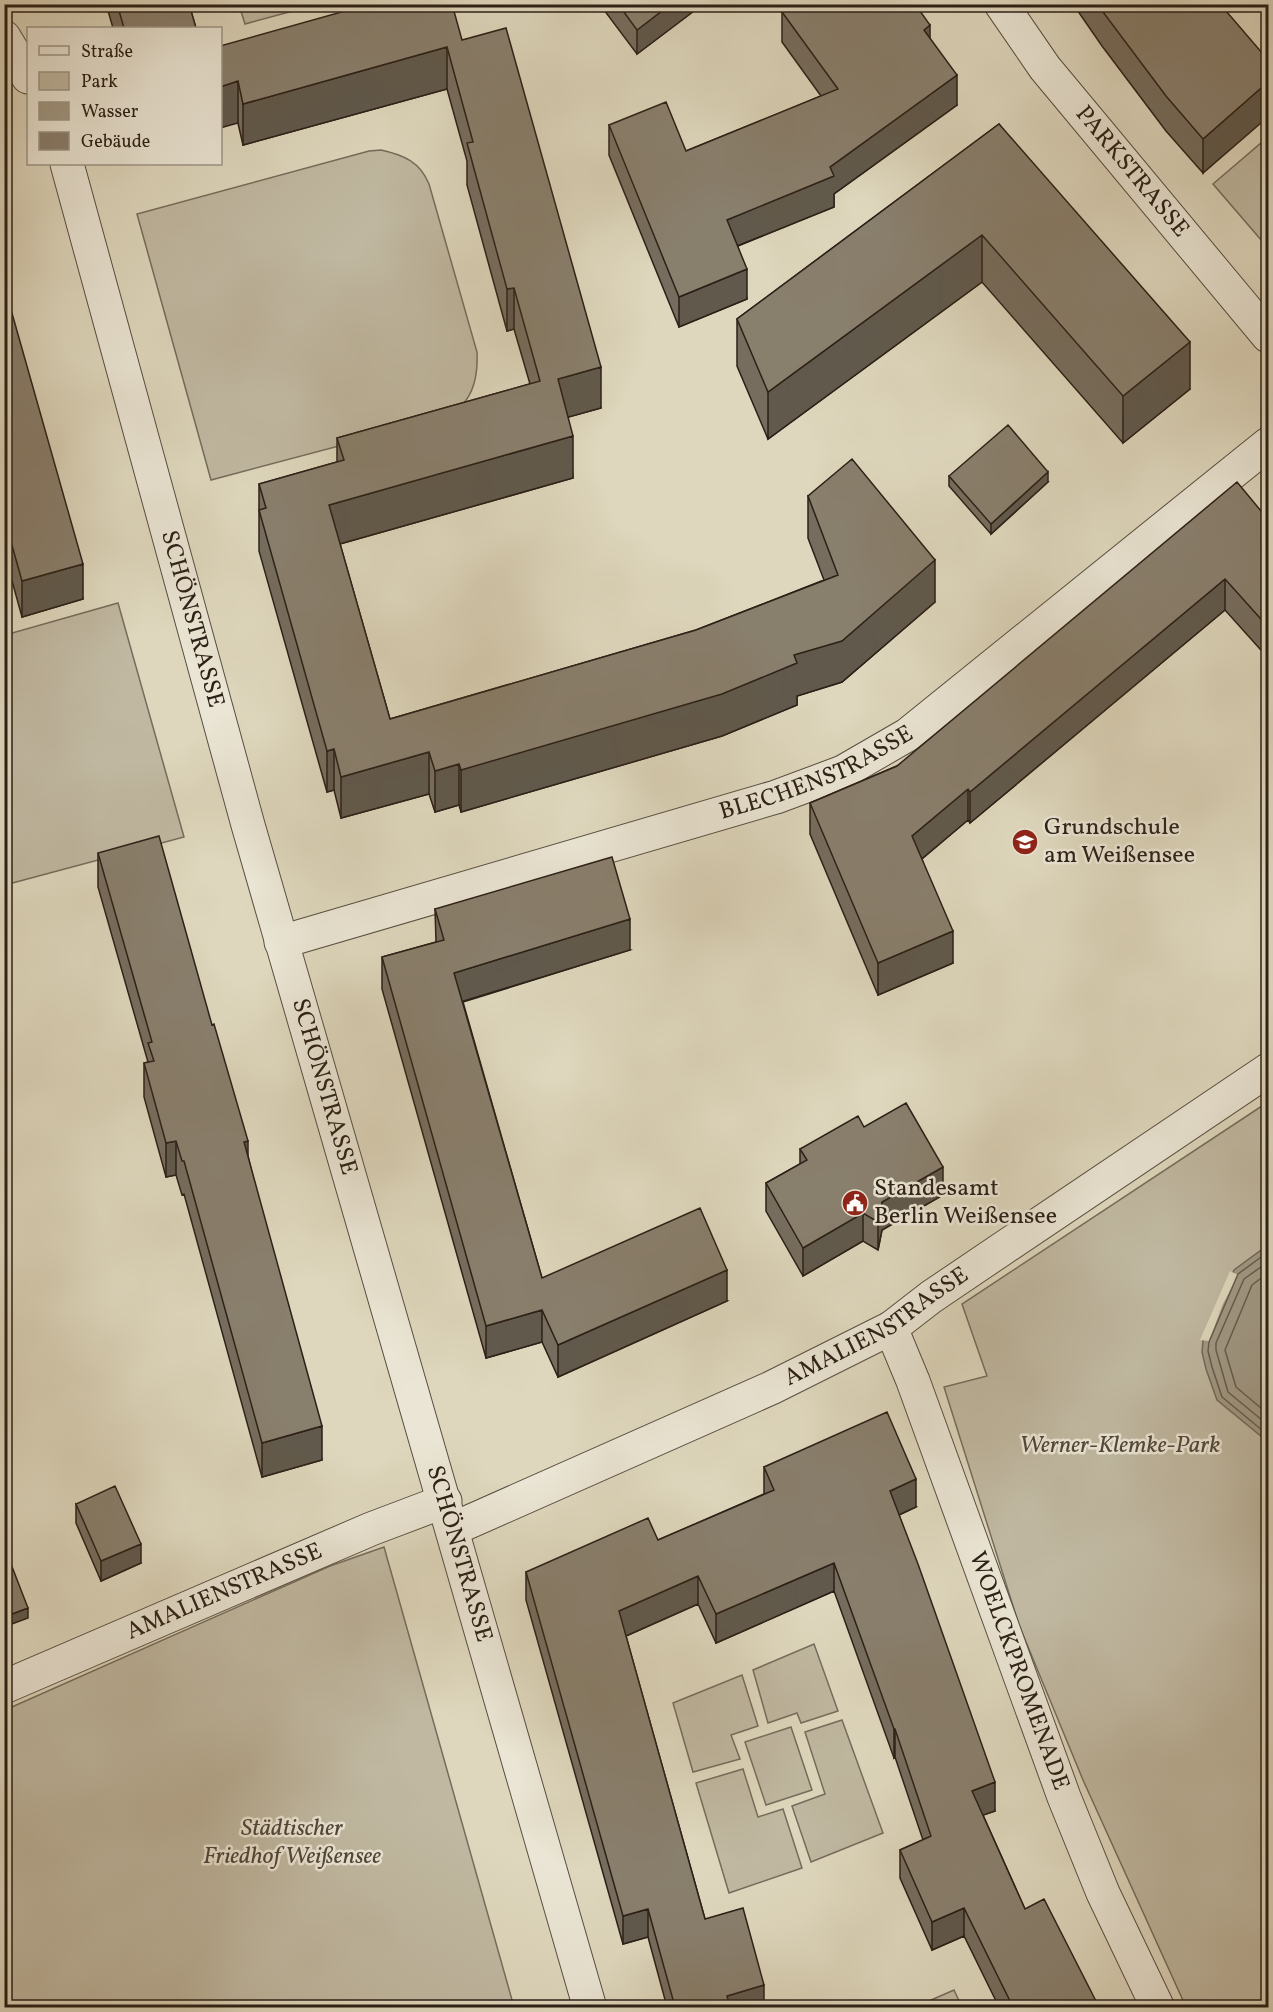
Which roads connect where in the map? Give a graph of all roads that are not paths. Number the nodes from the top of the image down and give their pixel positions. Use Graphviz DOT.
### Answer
graph roads {
  1 [pos="1001,4"];
  2 [pos="4,37"];
  3 [pos="27,75"];
  4 [pos="67,165"];
  5 [pos="1269,336"];
  6 [pos="1269,444"];
  7 [pos="281,942"];
  8 [pos="1269,1070"];
  9 [pos="891,1328"];
  10 [pos="449,1515"];
  11 [pos="4,1687"];
  12 [pos="590,2007"];
  13 [pos="1158,2007"];
  1 -- 5 [label="street, PARKSTRASSE"];
  2 -- 3 [label="street"];
  4 -- 7 [label="street, SCHÖNSTRASSE"];
  6 -- 7 [label="street, BLECHENSTRASSE"];
  7 -- 10 [label="street, SCHÖNSTRASSE"];
  8 -- 9 [label="street, AMALIENSTRASSE"];
  9 -- 10 [label="street, AMALIENSTRASSE"];
  9 -- 13 [label="street, WOELCKPROMENADE"];
  10 -- 11 [label="street, AMALIENSTRASSE"];
  10 -- 12 [label="street, SCHÖNSTRASSE"];
}
